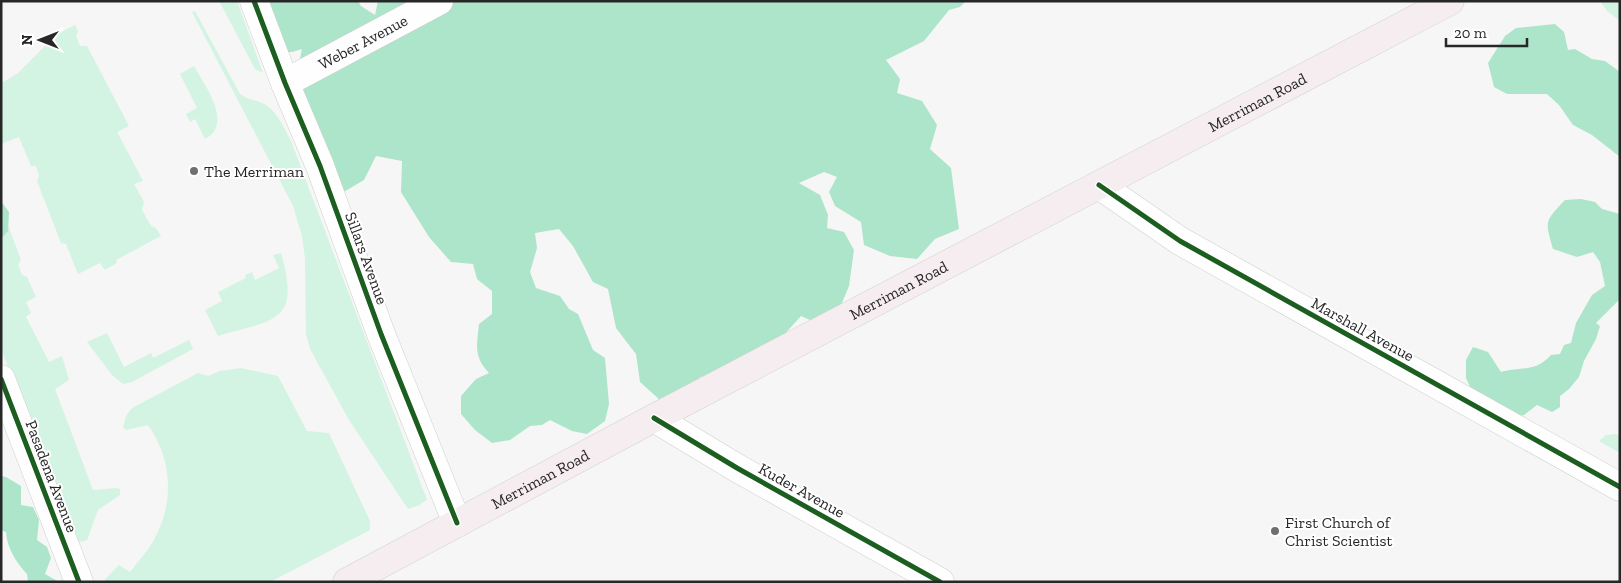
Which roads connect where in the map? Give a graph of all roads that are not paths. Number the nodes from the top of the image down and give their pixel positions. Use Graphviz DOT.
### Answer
graph roads {
  1 [pos="254,1"];
  2 [pos="439,1"];
  3 [pos="1450,1"];
  4 [pos="285,83"];
  5 [pos="1098,185"];
  6 [pos="1,379"];
  7 [pos="654,418"];
  8 [pos="1620,487"];
  9 [pos="457,523"];
  10 [pos="79,582"];
  11 [pos="347,582"];
  12 [pos="940,582"];
  1 -- 4 [label="street, Sillars Avenue"];
  2 -- 4 [label="street, Weber Avenue"];
  3 -- 5 [label="main road, Merriman Road"];
  4 -- 9 [label="street, Sillars Avenue"];
  5 -- 7 [label="main road, Merriman Road"];
  5 -- 8 [label="street, Marshall Avenue"];
  6 -- 10 [label="street, Pasadena Avenue"];
  7 -- 9 [label="main road, Merriman Road"];
  7 -- 12 [label="street, Kuder Avenue"];
  9 -- 11 [label="main road, Merriman Road"];
}
